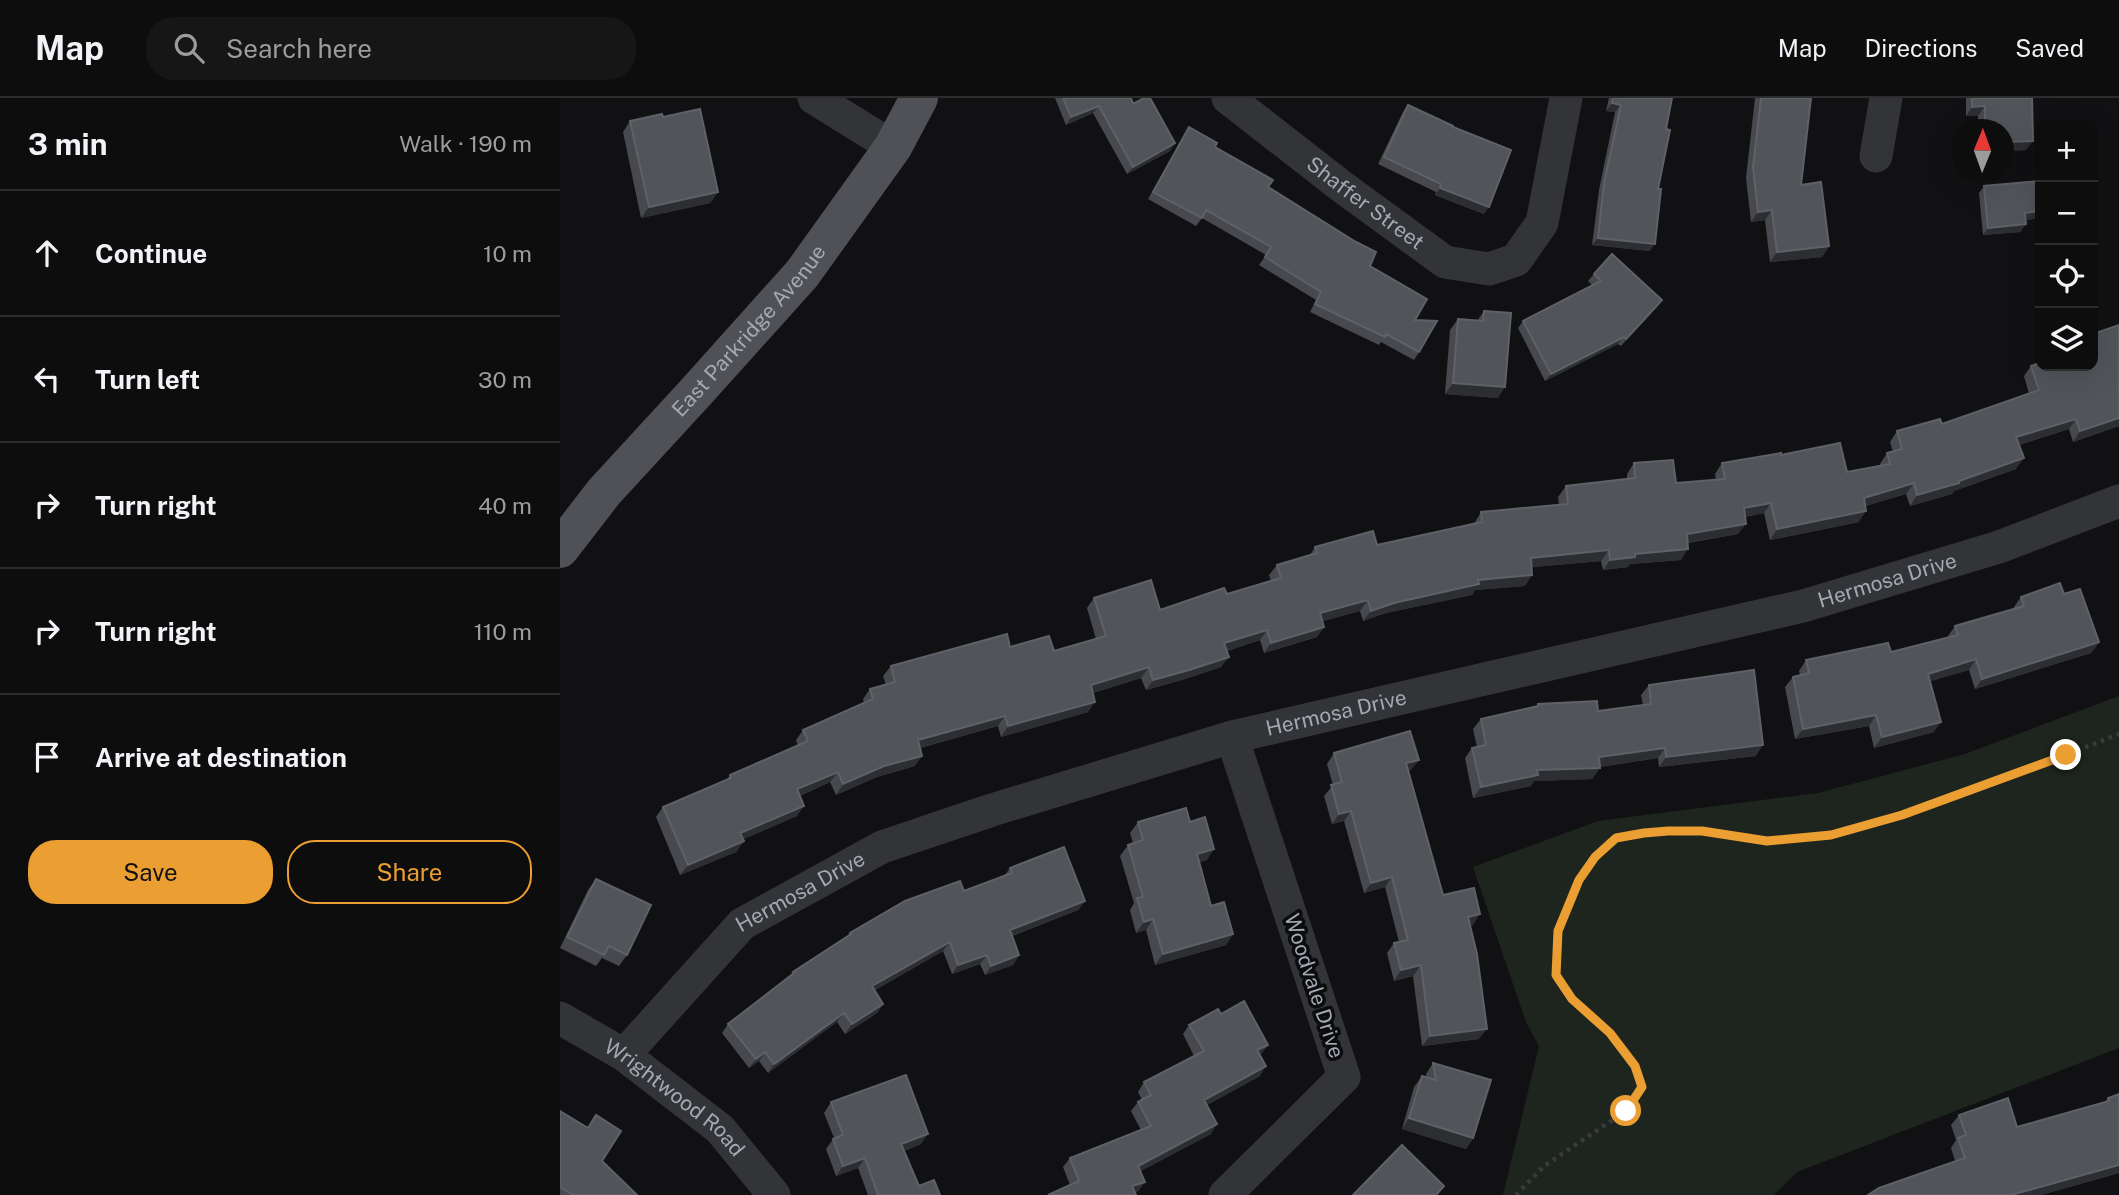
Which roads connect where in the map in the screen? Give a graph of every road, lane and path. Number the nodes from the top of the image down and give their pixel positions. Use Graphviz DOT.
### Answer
graph roads {
  1 [pos="814,98"];
  2 [pos="919,98"];
  3 [pos="1228,98"];
  4 [pos="1566,98"];
  5 [pos="1886,98"];
  6 [pos="893,147"];
  7 [pos="1876,156"];
  8 [pos="2119,502"];
  9 [pos="560,550"];
  10 [pos="2119,734"];
  11 [pos="1232,737"];
  12 [pos="560,1018"];
  13 [pos="624,1055"];
  14 [pos="774,1195"];
  15 [pos="1225,1195"];
  16 [pos="1516,1195"];
  1 -- 6 [label="street"];
  2 -- 6 [label="main road, East Parkridge Avenue"];
  3 -- 4 [label="street, Shaffer Street"];
  5 -- 7 [label="street"];
  6 -- 9 [label="main road, East Parkridge Avenue"];
  8 -- 11 [label="street, Hermosa Drive"];
  10 -- 16 [label="path"];
  11 -- 13 [label="street, Hermosa Drive"];
  11 -- 15 [label="street, Woodvale Drive"];
  12 -- 13 [label="street, Wrightwood Road"];
  13 -- 14 [label="street, Wrightwood Road"];
}
